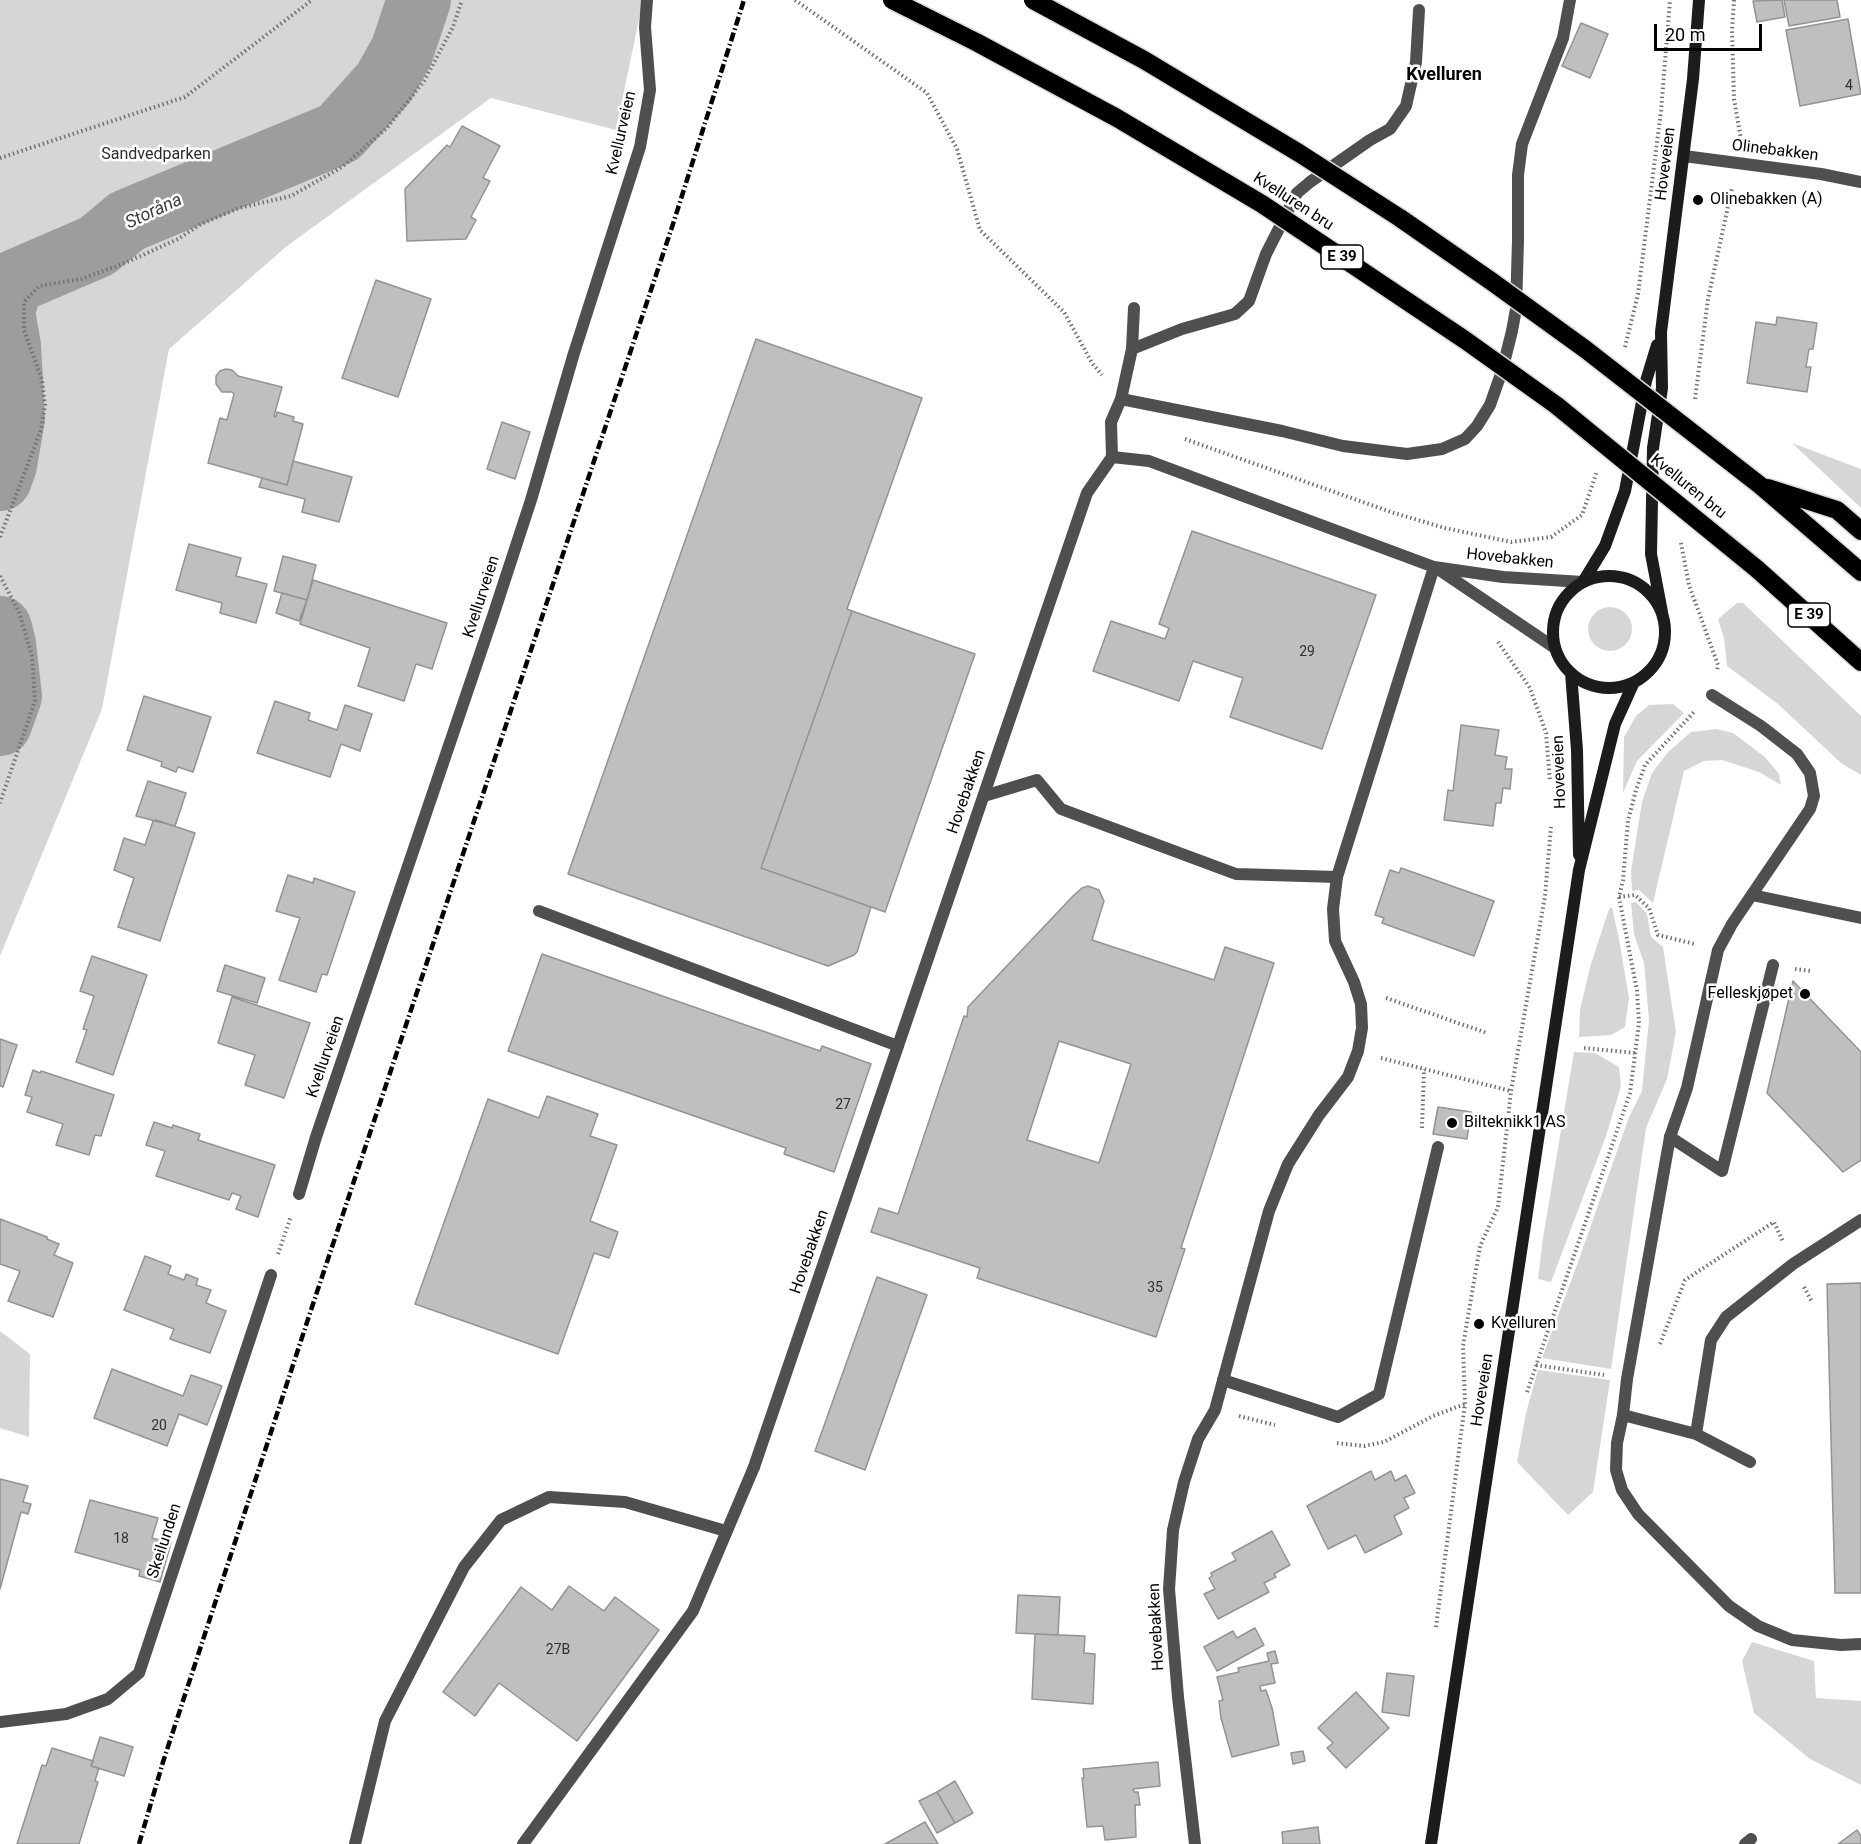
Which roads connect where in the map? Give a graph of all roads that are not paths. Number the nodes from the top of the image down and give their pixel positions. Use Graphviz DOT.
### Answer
graph roads {
  1 [pos="647,0"];
  2 [pos="892,0"];
  3 [pos="1033,0"];
  4 [pos="1570,0"];
  5 [pos="1699,0"];
  6 [pos="1419,9"];
  7 [pos="1684,156"];
  8 [pos="1861,182"];
  9 [pos="1134,308"];
  10 [pos="1661,332"];
  11 [pos="1132,349"];
  12 [pos="1120,399"];
  13 [pos="1113,457"];
  14 [pos="1761,486"];
  15 [pos="1861,531"];
  16 [pos="1434,567"];
  17 [pos="1861,572"];
  18 [pos="1583,582"];
  19 [pos="1662,612"];
  20 [pos="1555,648"];
  21 [pos="1861,662"];
  22 [pos="1571,673"];
  23 [pos="1635,682"];
  24 [pos="1712,694"];
  25 [pos="984,795"];
  26 [pos="1579,870"];
  27 [pos="1337,877"];
  28 [pos="1752,895"];
  29 [pos="538,910"];
  30 [pos="1861,918"];
  31 [pos="1773,965"];
  32 [pos="898,1047"];
  33 [pos="1670,1137"];
  34 [pos="1438,1147"];
  35 [pos="299,1194"];
  36 [pos="1861,1220"];
  37 [pos="271,1275"];
  38 [pos="1223,1380"];
  39 [pos="1623,1415"];
  40 [pos="1696,1434"];
  41 [pos="1750,1462"];
  42 [pos="726,1531"];
  43 [pos="1861,1644"];
  44 [pos="0,1722"];
  45 [pos="356,1844"];
  46 [pos="523,1844"];
  47 [pos="1195,1844"];
  48 [pos="1431,1844"];
  1 -- 35 [label="street, Kvellurveien"];
  2 -- 21 [label="highway, Kvelluren bru / E 39, bridge"];
  3 -- 14 [label="highway, bridge"];
  4 -- 12 [label="street"];
  5 -- 7 [label="main road, Hoveveien"];
  6 -- 11 [label="street"];
  7 -- 8 [label="street, Olinebakken"];
  7 -- 10 [label="main road, Hoveveien"];
  9 -- 11 [label="street"];
  10 -- 18 [label="main road, Hoveveien"];
  10 -- 19 [label="main road, Hoveveien"];
  11 -- 12 [label="street"];
  12 -- 13 [label="street"];
  13 -- 16 [label="street, Hovebakken"];
  13 -- 25 [label="street, Hovebakken"];
  14 -- 15 [label="highway"];
  14 -- 17 [label="highway"];
  16 -- 18 [label="street, Hovebakken"];
  16 -- 20 [label="street, Hovebakken"];
  16 -- 27 [label="street, Hovebakken"];
  18 -- 19 [label="main road"];
  18 -- 20 [label="main road"];
  19 -- 23 [label="main road"];
  20 -- 22 [label="main road"];
  22 -- 23 [label="main road"];
  22 -- 26 [label="main road, Hoveveien"];
  23 -- 26 [label="main road, Hoveveien"];
  24 -- 28 [label="street"];
  25 -- 27 [label="street"];
  25 -- 32 [label="street, Hovebakken"];
  26 -- 48 [label="main road, Hoveveien"];
  27 -- 38 [label="street, Hovebakken"];
  28 -- 30 [label="street"];
  28 -- 33 [label="street"];
  29 -- 32 [label="street"];
  31 -- 33 [label="street"];
  32 -- 42 [label="street, Hovebakken"];
  33 -- 39 [label="street"];
  34 -- 38 [label="street"];
  36 -- 40 [label="street"];
  37 -- 44 [label="street, Skeilunden"];
  38 -- 47 [label="street, Hovebakken"];
  39 -- 40 [label="street"];
  39 -- 43 [label="street"];
  40 -- 41 [label="street"];
  42 -- 45 [label="street"];
  42 -- 46 [label="street, Hovebakken"];
}
